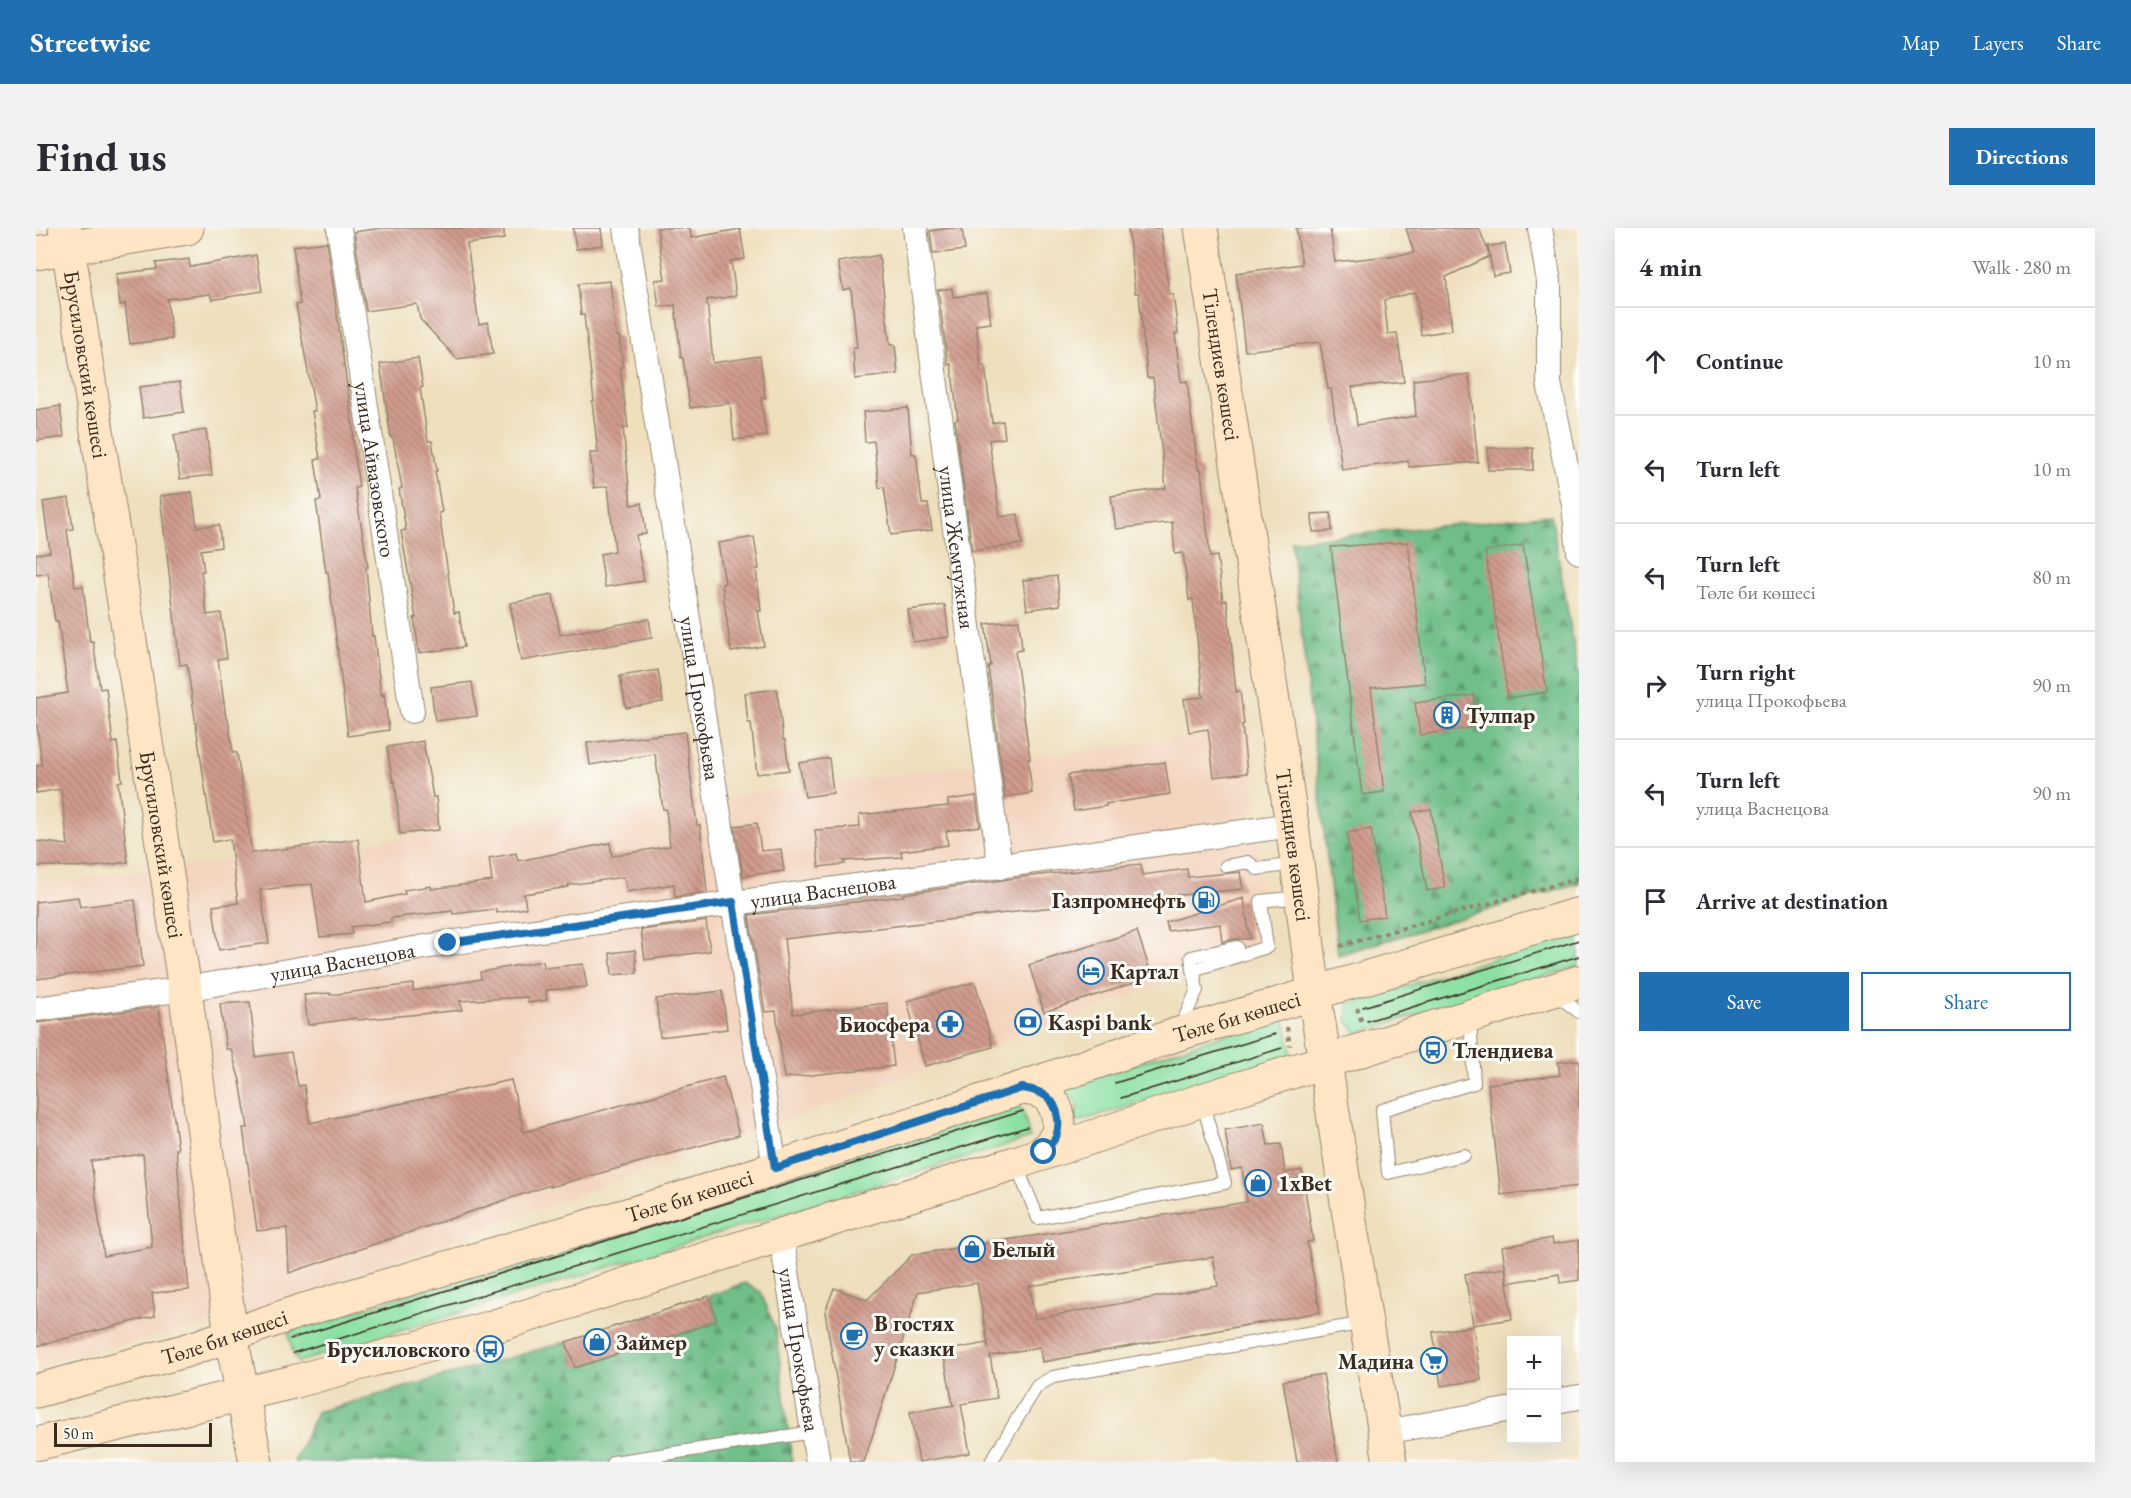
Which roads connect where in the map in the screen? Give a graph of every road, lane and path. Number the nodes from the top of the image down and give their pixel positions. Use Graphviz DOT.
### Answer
graph roads {
  1 [pos="187,228"];
  2 [pos="339,228"];
  3 [pos="626,228"];
  4 [pos="915,228"];
  5 [pos="1201,228"];
  6 [pos="1540,228"];
  7 [pos="67,238"];
  8 [pos="36,253"];
  9 [pos="1577,506"];
  10 [pos="1579,552"];
  11 [pos="412,711"];
  12 [pos="1292,825"];
  13 [pos="1297,863"];
  14 [pos="1226,866"];
  15 [pos="1000,867"];
  16 [pos="1579,878"];
  17 [pos="1300,897"];
  18 [pos="733,902"];
  19 [pos="1579,914"];
  20 [pos="1237,946"];
  21 [pos="1340,946"];
  22 [pos="1193,970"];
  23 [pos="1579,982"];
  24 [pos="185,989"];
  25 [pos="1314,992"];
  26 [pos="1541,994"];
  27 [pos="1356,1001"];
  28 [pos="36,1009"];
  29 [pos="1579,1012"];
  30 [pos="1470,1016"];
  31 [pos="1286,1025"];
  32 [pos="1364,1031"];
  33 [pos="1178,1034"];
  34 [pos="1292,1056"];
  35 [pos="1326,1061"];
  36 [pos="1022,1088"];
  37 [pos="1202,1100"];
  38 [pos="1464,1155"];
  39 [pos="1030,1157"];
  40 [pos="775,1168"];
  41 [pos="781,1235"];
  42 [pos="1366,1323"];
  43 [pos="231,1336"];
  44 [pos="36,1391"];
  45 [pos="243,1393"];
  46 [pos="1579,1396"];
  47 [pos="1561,1400"];
  48 [pos="1507,1411"];
  49 [pos="813,1432"];
  50 [pos="36,1444"];
  51 [pos="1387,1447"];
  52 [pos="256,1462"];
  53 [pos="613,1462"];
  54 [pos="818,1462"];
  55 [pos="991,1462"];
  1 -- 7 [label="main road"];
  2 -- 11 [label="street, улица Айвазовского"];
  3 -- 18 [label="street, улица Прокофьева"];
  4 -- 15 [label="street, улица Жемчужная"];
  5 -- 12 [label="main road, Тілендиев көшесі"];
  6 -- 9 [label="street"];
  7 -- 8 [label="main road"];
  7 -- 24 [label="main road, Брусиловский көшесі"];
  9 -- 10 [label="street"];
  12 -- 13 [label="main road, Тілендиев көшесі"];
  12 -- 15 [label="street, улица Васнецова"];
  13 -- 14 [label="lane"];
  13 -- 17 [label="main road, Тілендиев көшесі"];
  15 -- 18 [label="street, улица Васнецова"];
  16 -- 21 [label="path"];
  17 -- 22 [label="lane"];
  17 -- 25 [label="main road, Тілендиев көшесі"];
  18 -- 24 [label="street, улица Васнецова"];
  18 -- 40 [label="street, улица Прокофьева"];
  19 -- 25 [label="main road, Төле би көшесі"];
  20 -- 22 [label="lane"];
  22 -- 33 [label="lane"];
  23 -- 26 [label="main road"];
  24 -- 28 [label="street, улица Васнецова"];
  24 -- 43 [label="main road, Брусиловский көшесі"];
  25 -- 33 [label="main road, Төле би көшесі"];
  25 -- 35 [label="main road, Тілендиев көшесі"];
  26 -- 29 [label="lane"];
  26 -- 30 [label="main road"];
  27 -- 32 [label="path"];
  30 -- 35 [label="main road"];
  30 -- 38 [label="lane"];
  31 -- 34 [label="path"];
  33 -- 36 [label="main road, Төле би көшесі"];
  35 -- 37 [label="main road"];
  35 -- 42 [label="main road, Тілендиев көшесі"];
  36 -- 39 [label="main road"];
  36 -- 40 [label="main road, Төле би көшесі"];
  37 -- 39 [label="main road"];
  37 -- 39 [label="lane"];
  39 -- 41 [label="main road"];
  40 -- 43 [label="main road, Төле би көшесі"];
  41 -- 45 [label="main road"];
  41 -- 49 [label="street, улица Прокофьева"];
  42 -- 51 [label="main road, Тілендиев көшесі"];
  42 -- 55 [label="lane"];
  43 -- 44 [label="main road, Төле би көшесі"];
  43 -- 45 [label="main road, Брусиловский көшесі"];
  45 -- 50 [label="main road"];
  45 -- 52 [label="main road, Брусиловский көшесі"];
  46 -- 47 [label="street"];
  48 -- 51 [label="street"];
  49 -- 53 [label="lane"];
  49 -- 54 [label="street, улица Прокофьева"];
}
